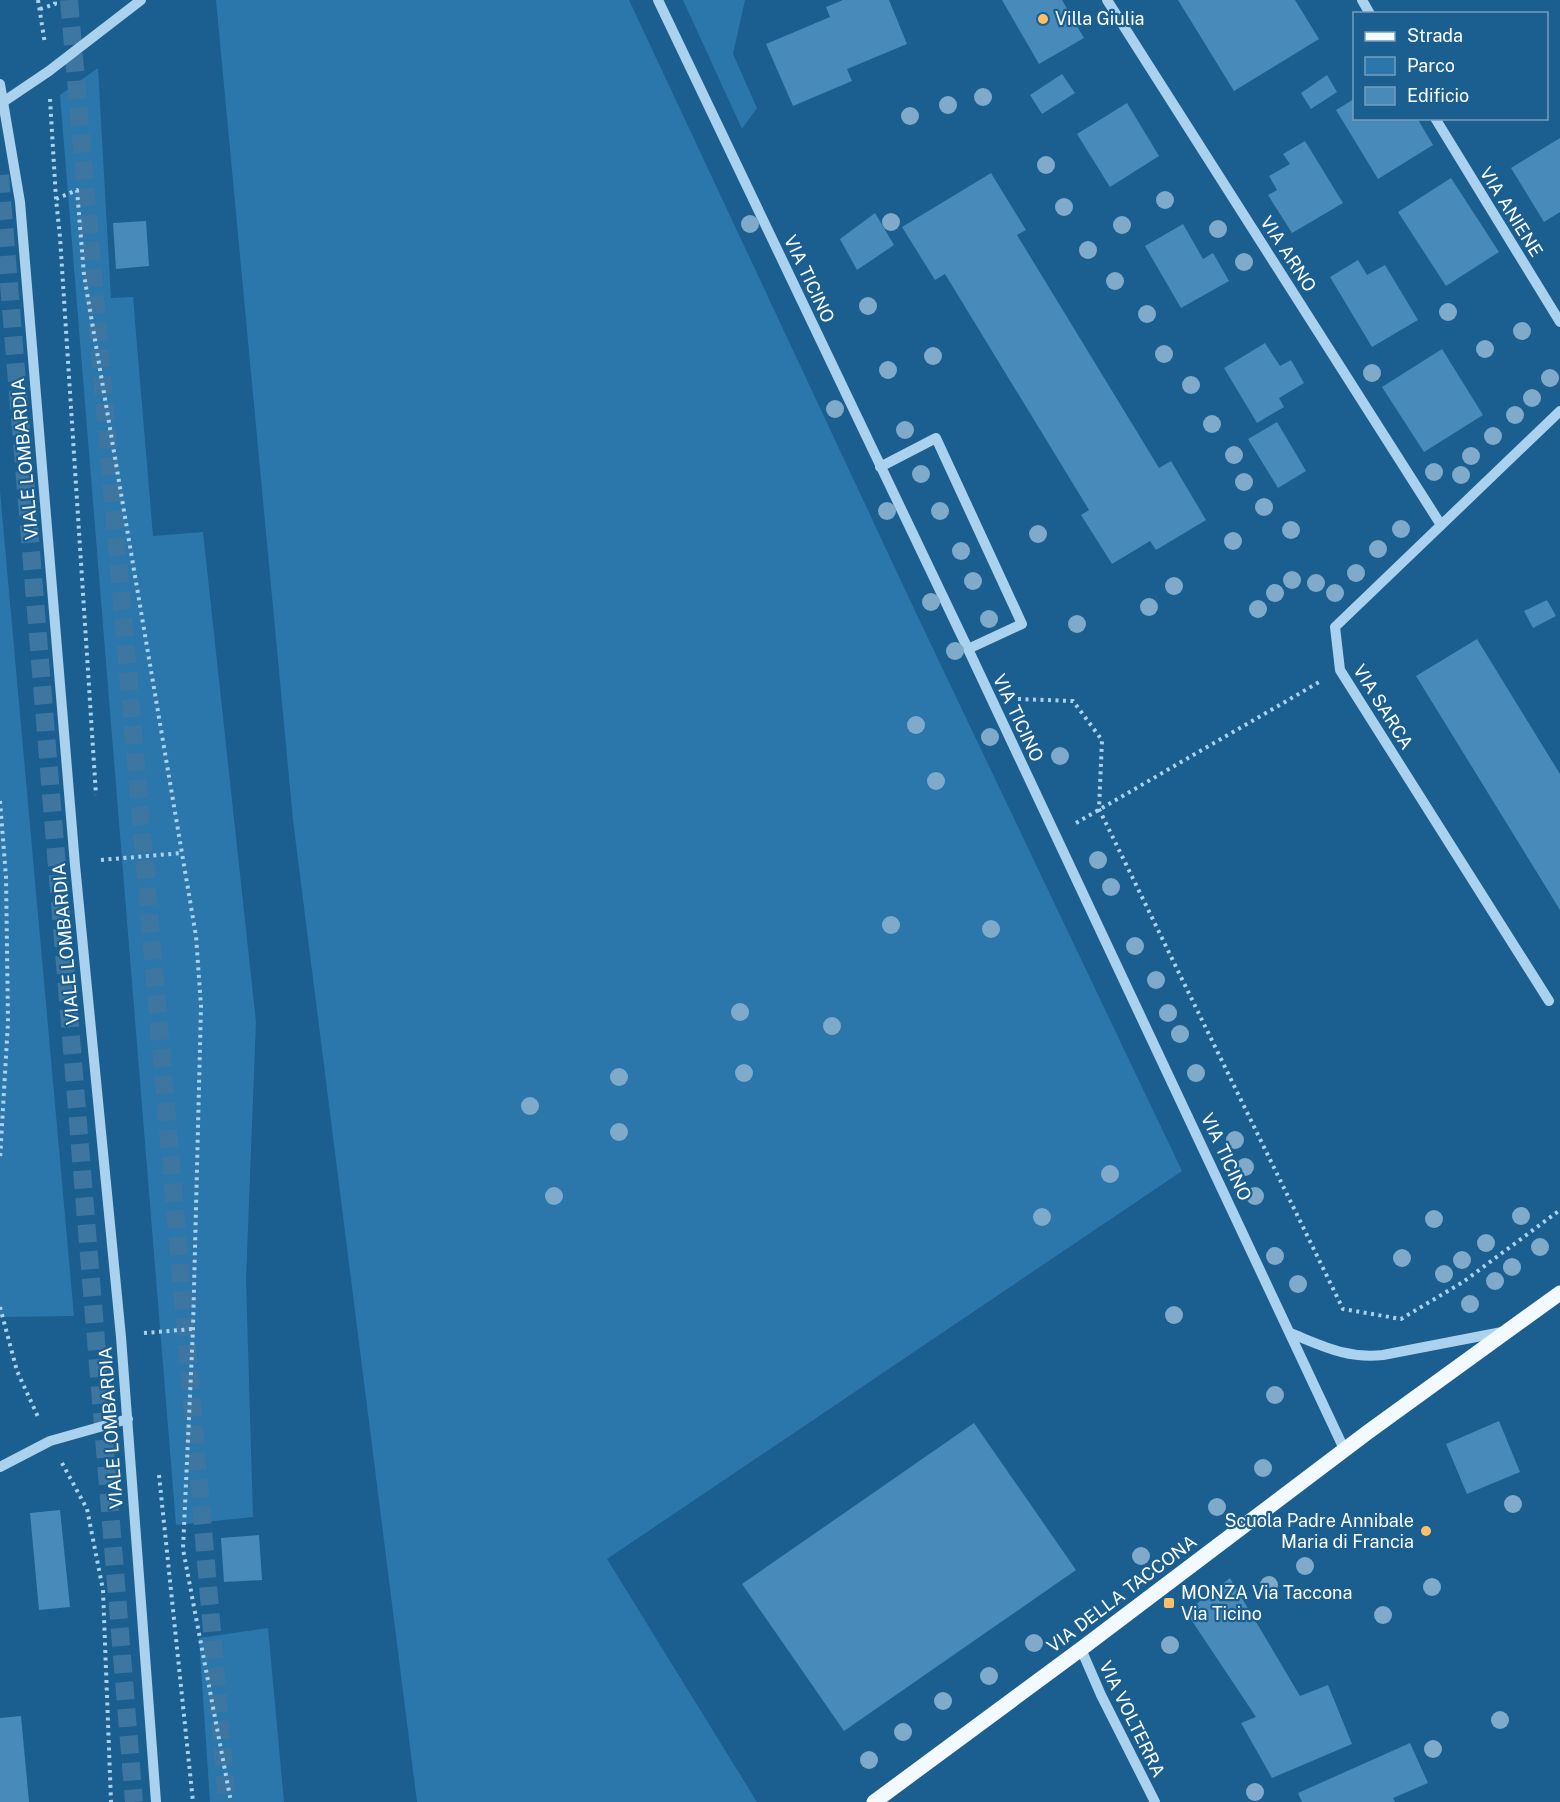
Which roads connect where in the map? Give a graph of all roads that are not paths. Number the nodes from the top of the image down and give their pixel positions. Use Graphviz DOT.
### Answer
graph roads {
  1 [pos="141,0"];
  2 [pos="658,0"];
  3 [pos="1107,0"];
  4 [pos="0,84"];
  5 [pos="1,103"];
  6 [pos="1436,120"];
  7 [pos="1560,322"];
  8 [pos="1560,411"];
  9 [pos="880,467"];
  10 [pos="1442,525"];
  11 [pos="968,649"];
  12 [pos="1549,1001"];
  13 [pos="1560,1293"];
  14 [pos="1510,1331"];
  15 [pos="1290,1333"];
  16 [pos="128,1419"];
  17 [pos="1345,1451"];
  18 [pos="0,1467"];
  19 [pos="1081,1649"];
  20 [pos="156,1802"];
  21 [pos="874,1802"];
  22 [pos="1155,1802"];
  1 -- 5 [label="street"];
  2 -- 9 [label="street, VIA TICINO"];
  3 -- 10 [label="street, VIA ARNO"];
  4 -- 5 [label="street, VIALE LOMBARDIA"];
  5 -- 16 [label="street, VIALE LOMBARDIA"];
  6 -- 7 [label="street, VIA ANIENE"];
  8 -- 10 [label="street, VIA SARCA"];
  9 -- 11 [label="street, VIA TICINO"];
  9 -- 11 [label="street"];
  10 -- 12 [label="street, VIA SARCA"];
  11 -- 15 [label="street, VIA TICINO"];
  13 -- 14 [label="main road, VIA DELLA TACCONA"];
  14 -- 15 [label="street, VIA DELLA TACCONA"];
  14 -- 17 [label="main road, VIA DELLA TACCONA"];
  15 -- 17 [label="street, VIA TICINO"];
  16 -- 18 [label="street"];
  16 -- 20 [label="street, VIALE LOMBARDIA"];
  17 -- 19 [label="main road, VIA DELLA TACCONA"];
  19 -- 21 [label="main road, VIA DELLA TACCONA"];
  19 -- 22 [label="street, VIA VOLTERRA"];
}
